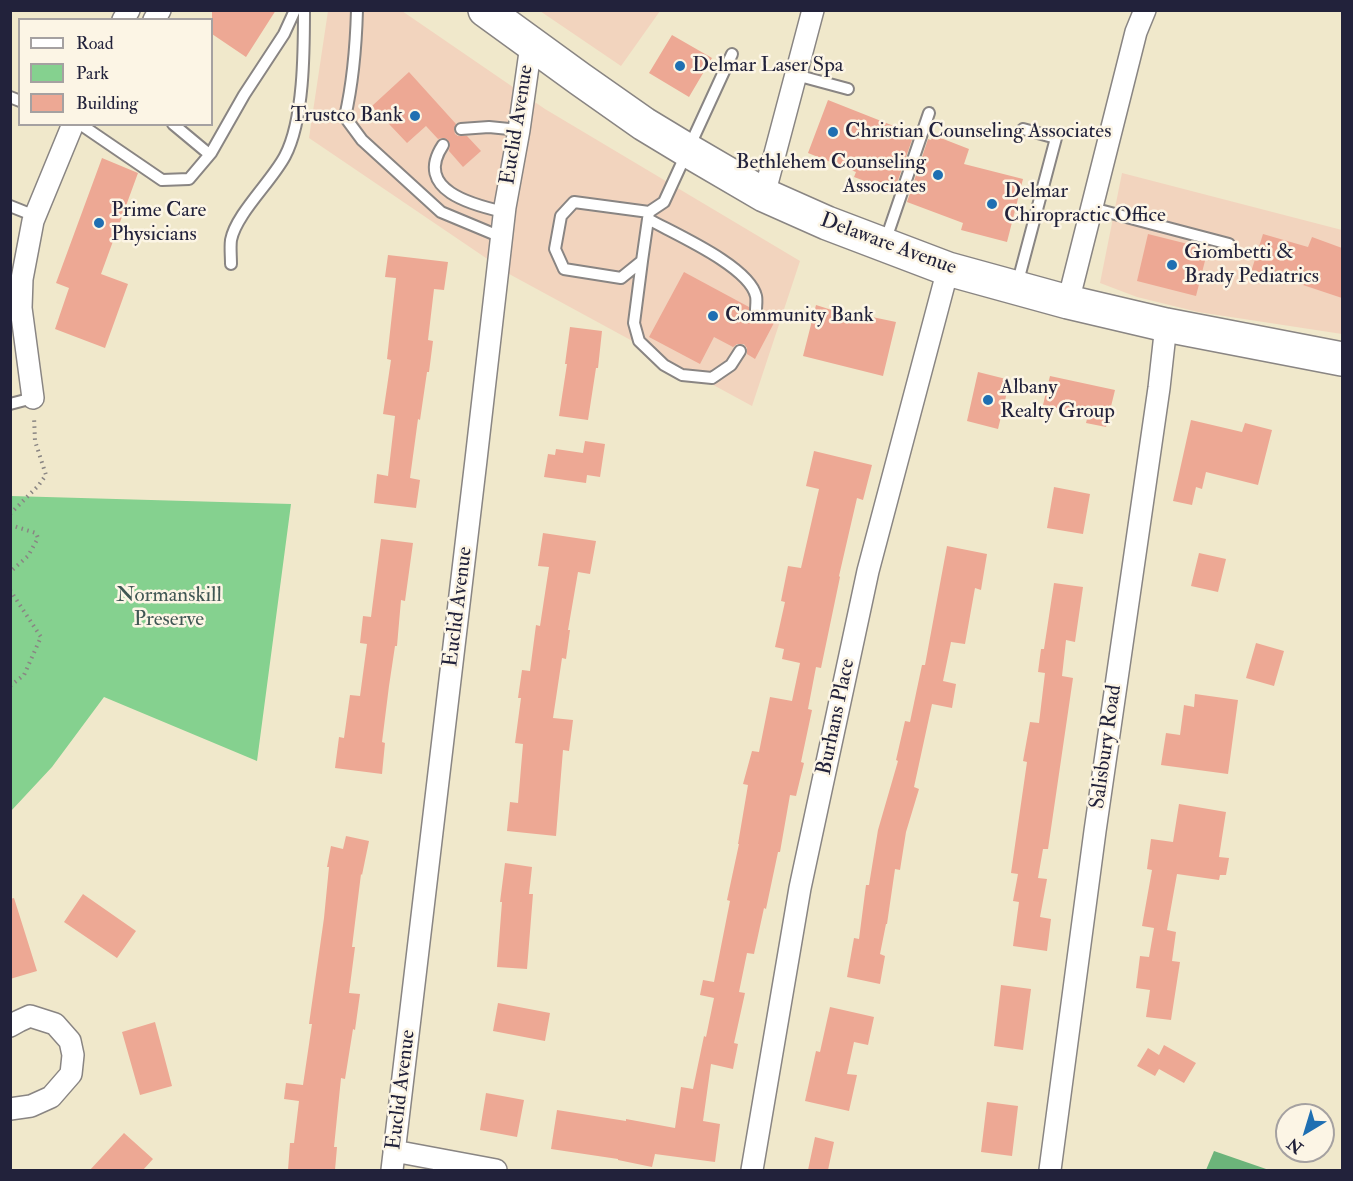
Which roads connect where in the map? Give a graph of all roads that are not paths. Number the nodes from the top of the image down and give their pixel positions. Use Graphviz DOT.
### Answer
graph roads {
  1 [pos="296,10"];
  2 [pos="304,10"];
  3 [pos="357,10"];
  4 [pos="485,10"];
  5 [pos="813,10"];
  6 [pos="1145,10"];
  7 [pos="531,45"];
  8 [pos="732,54"];
  9 [pos="796,75"];
  10 [pos="848,89"];
  11 [pos="929,113"];
  12 [pos="73,126"];
  13 [pos="83,126"];
  14 [pos="175,126"];
  15 [pos="461,129"];
  16 [pos="1023,129"];
  17 [pos="519,130"];
  18 [pos="443,145"];
  19 [pos="687,150"];
  20 [pos="209,154"];
  21 [pos="764,195"];
  22 [pos="10,206"];
  23 [pos="1092,208"];
  24 [pos="504,212"];
  25 [pos="35,216"];
  26 [pos="648,216"];
  27 [pos="501,237"];
  28 [pos="1229,244"];
  29 [pos="884,245"];
  30 [pos="642,261"];
  31 [pos="231,264"];
  32 [pos="948,269"];
  33 [pos="1017,288"];
  34 [pos="1068,302"];
  35 [pos="16,308"];
  36 [pos="756,310"];
  37 [pos="1166,325"];
  38 [pos="740,351"];
  39 [pos="1342,359"];
  40 [pos="33,398"];
  41 [pos="10,404"];
  42 [pos="10,1026"];
  43 [pos="10,1108"];
  44 [pos="393,1161"];
  45 [pos="496,1170"];
  46 [pos="752,1170"];
  47 [pos="1050,1170"];
  1 -- 20 [label="lane"];
  2 -- 31 [label="lane"];
  3 -- 27 [label="lane"];
  4 -- 7 [label="main road, Delaware Avenue"];
  5 -- 9 [label="street"];
  6 -- 23 [label="street"];
  7 -- 17 [label="street, Euclid Avenue"];
  7 -- 19 [label="main road, Delaware Avenue"];
  8 -- 19 [label="lane"];
  9 -- 10 [label="lane"];
  9 -- 21 [label="street"];
  11 -- 29 [label="lane"];
  12 -- 25 [label="street"];
  13 -- 20 [label="lane"];
  14 -- 20 [label="lane"];
  15 -- 17 [label="lane"];
  16 -- 33 [label="lane"];
  17 -- 24 [label="street, Euclid Avenue"];
  18 -- 24 [label="lane"];
  19 -- 21 [label="main road, Delaware Avenue"];
  19 -- 26 [label="lane"];
  21 -- 29 [label="main road, Delaware Avenue"];
  22 -- 25 [label="lane"];
  23 -- 28 [label="lane"];
  23 -- 34 [label="street"];
  24 -- 27 [label="street, Euclid Avenue"];
  25 -- 35 [label="street"];
  26 -- 30 [label="lane"];
  26 -- 30 [label="lane"];
  26 -- 36 [label="lane"];
  27 -- 44 [label="street, Euclid Avenue"];
  29 -- 32 [label="main road, Delaware Avenue"];
  30 -- 38 [label="lane"];
  32 -- 33 [label="main road, Delaware Avenue"];
  32 -- 46 [label="street, Burhans Place"];
  33 -- 34 [label="main road, Delaware Avenue"];
  34 -- 37 [label="main road, Delaware Avenue"];
  35 -- 40 [label="street"];
  37 -- 39 [label="main road, Delaware Avenue"];
  37 -- 47 [label="street, Salisbury Road"];
  40 -- 41 [label="lane"];
  42 -- 43 [label="street"];
  44 -- 45 [label="street"];
}
